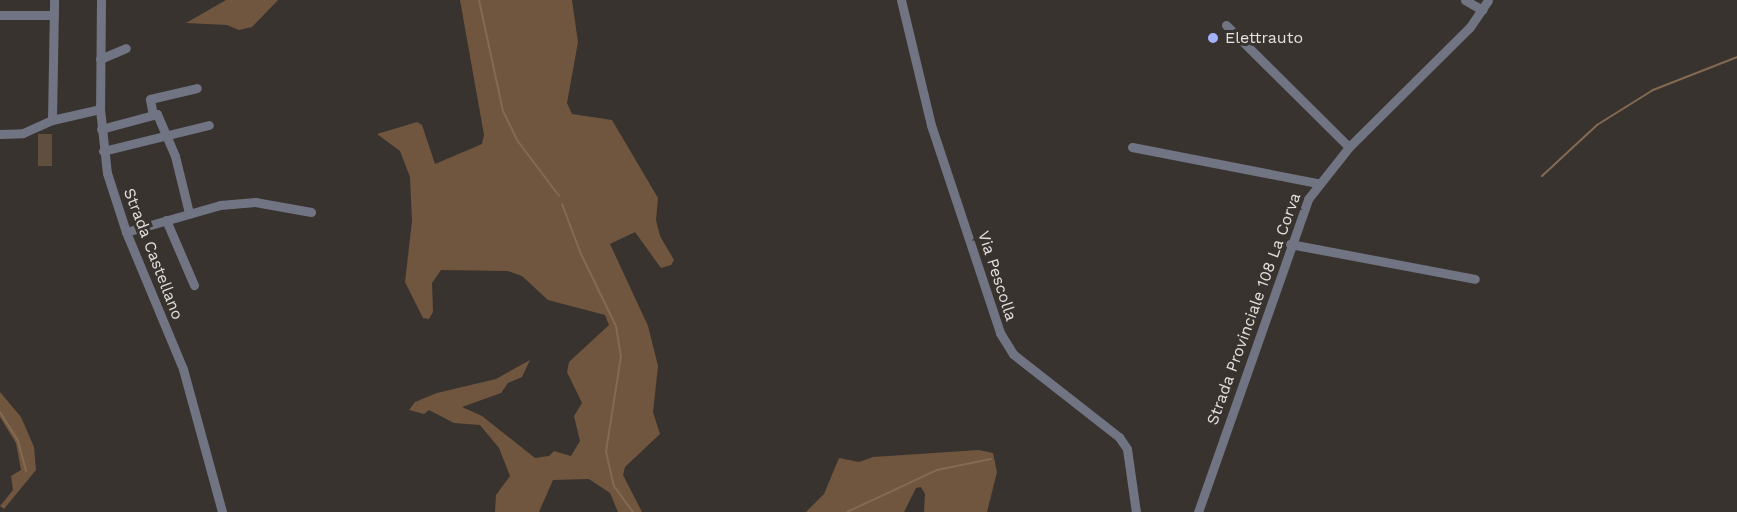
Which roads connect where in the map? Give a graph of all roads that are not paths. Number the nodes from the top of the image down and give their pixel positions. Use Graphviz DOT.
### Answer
graph roads {
  1 [pos="54,0"];
  2 [pos="101,0"];
  3 [pos="901,0"];
  4 [pos="1465,0"];
  5 [pos="1488,0"];
  6 [pos="1482,10"];
  7 [pos="0,15"];
  8 [pos="54,15"];
  9 [pos="1226,25"];
  10 [pos="126,48"];
  11 [pos="100,59"];
  12 [pos="197,88"];
  13 [pos="100,109"];
  14 [pos="153,115"];
  15 [pos="52,120"];
  16 [pos="209,125"];
  17 [pos="101,129"];
  18 [pos="0,134"];
  19 [pos="165,136"];
  20 [pos="1132,147"];
  21 [pos="1349,147"];
  22 [pos="103,151"];
  23 [pos="1318,183"];
  24 [pos="311,212"];
  25 [pos="189,213"];
  26 [pos="166,220"];
  27 [pos="126,232"];
  28 [pos="1290,244"];
  29 [pos="1475,279"];
  30 [pos="194,285"];
  31 [pos="222,512"];
  32 [pos="1136,512"];
  33 [pos="1198,512"];
  1 -- 8 [label="street"];
  2 -- 11 [label="street, Strada Castellano"];
  3 -- 32 [label="street, Via Pescolla"];
  4 -- 6 [label="street"];
  5 -- 6 [label="street, Strada Provinciale 108 La Corva"];
  6 -- 21 [label="street, Strada Provinciale 108 La Corva"];
  7 -- 8 [label="street"];
  8 -- 15 [label="street"];
  9 -- 21 [label="street"];
  10 -- 11 [label="street"];
  11 -- 13 [label="street, Strada Castellano"];
  12 -- 14 [label="street"];
  13 -- 15 [label="street"];
  13 -- 17 [label="street, Strada Castellano"];
  14 -- 17 [label="street"];
  14 -- 19 [label="street"];
  15 -- 18 [label="street"];
  16 -- 19 [label="street"];
  17 -- 22 [label="street, Strada Castellano"];
  19 -- 22 [label="street"];
  19 -- 25 [label="street"];
  20 -- 23 [label="street"];
  21 -- 23 [label="street, Strada Provinciale 108 La Corva"];
  22 -- 27 [label="street, Strada Castellano"];
  23 -- 28 [label="street, Strada Provinciale 108 La Corva"];
  24 -- 25 [label="street"];
  25 -- 26 [label="street"];
  26 -- 27 [label="street"];
  26 -- 30 [label="street"];
  27 -- 31 [label="street, Strada Castellano"];
  28 -- 29 [label="street"];
  28 -- 33 [label="street, Strada Provinciale 108 La Corva"];
}
